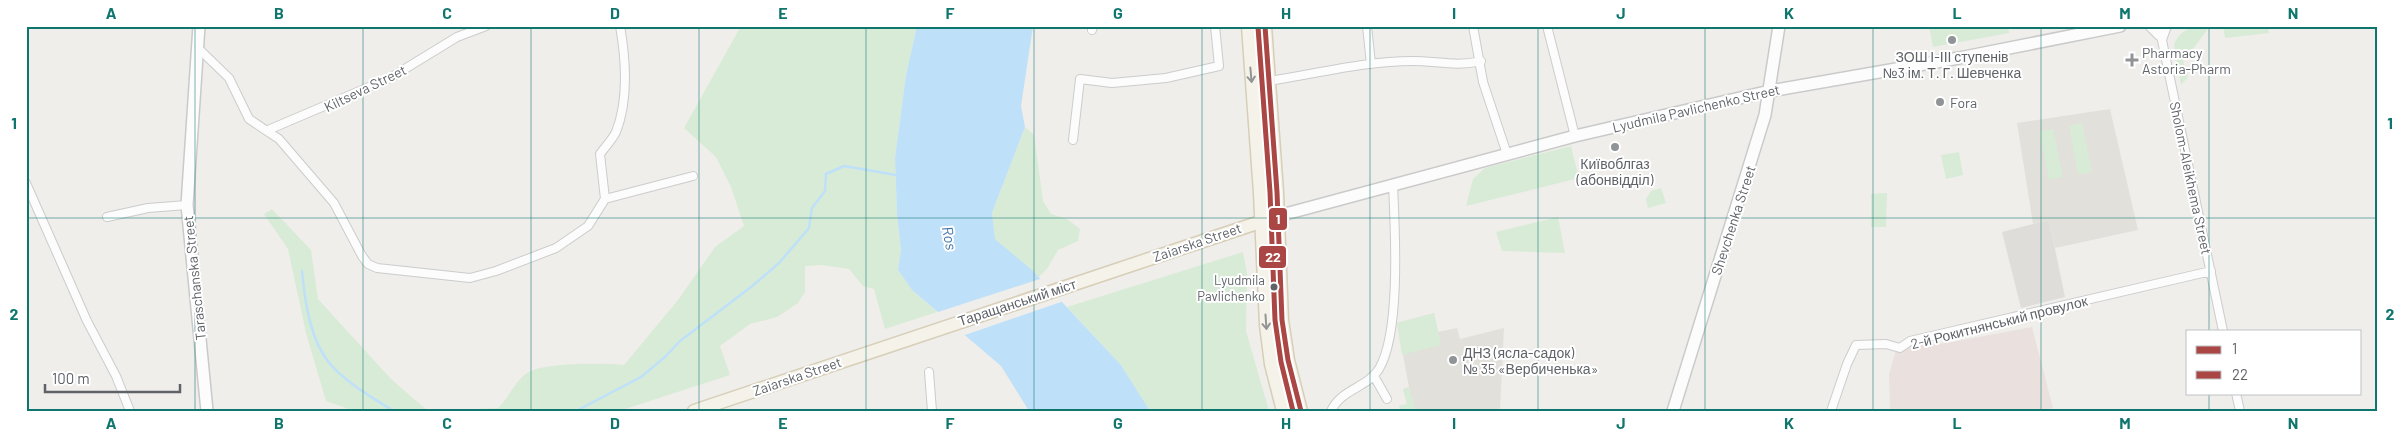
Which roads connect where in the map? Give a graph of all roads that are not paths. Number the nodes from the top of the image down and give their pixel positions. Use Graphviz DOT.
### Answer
graph roads {
  1 [pos="199,26"];
  2 [pos="486,26"];
  3 [pos="620,26"];
  4 [pos="1215,26"];
  5 [pos="1248,26"];
  6 [pos="1265,26"];
  7 [pos="1367,26"];
  8 [pos="1473,26"];
  9 [pos="1547,26"];
  10 [pos="1779,26"];
  11 [pos="2120,26"];
  12 [pos="2149,26"];
  13 [pos="2159,26"];
  14 [pos="2168,26"];
  15 [pos="2162,40"];
  16 [pos="198,48"];
  17 [pos="1481,61"];
  18 [pos="1372,64"];
  19 [pos="1269,81"];
  20 [pos="1770,91"];
  21 [pos="268,130"];
  22 [pos="1575,136"];
  23 [pos="1073,140"];
  24 [pos="1506,154"];
  25 [pos="693,176"];
  26 [pos="26,183"];
  27 [pos="1393,185"];
  28 [pos="605,199"];
  29 [pos="187,205"];
  30 [pos="1278,216"];
  31 [pos="107,217"];
  32 [pos="1262,220"];
  33 [pos="1133,264"];
  34 [pos="2211,271"];
  35 [pos="2223,330"];
  36 [pos="901,341"];
  37 [pos="929,372"];
  38 [pos="1374,376"];
  39 [pos="2236,394"];
  40 [pos="1387,399"];
  41 [pos="130,411"];
  42 [pos="207,411"];
  43 [pos="694,411"];
  44 [pos="932,411"];
  45 [pos="1283,411"];
  46 [pos="1300,411"];
  47 [pos="1331,411"];
  48 [pos="1673,411"];
  49 [pos="1831,411"];
  50 [pos="2240,411"];
  1 -- 16 [label="main road, Taraschanska Street"];
  2 -- 21 [label="street, Kiltseva Street"];
  3 -- 28 [label="street"];
  4 -- 23 [label="street"];
  5 -- 32 [label="main road, one-way"];
  6 -- 19 [label="main road"];
  7 -- 18 [label="street"];
  8 -- 17 [label="street"];
  9 -- 22 [label="street"];
  10 -- 20 [label="main road, Shevchenka Street"];
  11 -- 20 [label="main road, Lyudmila Pavlichenko Street"];
  12 -- 15 [label="street"];
  13 -- 15 [label="street, Sholom-Aleikhema Street"];
  14 -- 15 [label="street"];
  15 -- 34 [label="street, Sholom-Aleikhema Street"];
  16 -- 21 [label="street"];
  16 -- 29 [label="main road, Taraschanska Street"];
  17 -- 18 [label="street"];
  17 -- 24 [label="street"];
  18 -- 19 [label="street"];
  19 -- 30 [label="main road"];
  20 -- 22 [label="main road, Lyudmila Pavlichenko Street"];
  20 -- 48 [label="main road, Shevchenka Street"];
  21 -- 28 [label="street"];
  22 -- 24 [label="main road, Lyudmila Pavlichenko Street"];
  24 -- 27 [label="main road, Lyudmila Pavlichenko Street"];
  25 -- 28 [label="street"];
  26 -- 41 [label="street"];
  27 -- 30 [label="main road, Lyudmila Pavlichenko Street"];
  27 -- 38 [label="street"];
  29 -- 31 [label="street, Taraschanska Street"];
  29 -- 42 [label="main road, Taraschanska Street"];
  30 -- 32 [label="main road, Zaiarska Street"];
  30 -- 46 [label="main road"];
  32 -- 33 [label="main road, Zaiarska Street"];
  32 -- 45 [label="main road, one-way"];
  33 -- 36 [label="main road, Таращанський міст"];
  34 -- 35 [label="street, Sholom-Aleikhema Street"];
  34 -- 49 [label="street, 2-й Рокитнянський провулок"];
  36 -- 43 [label="main road, Zaiarska Street"];
  37 -- 44 [label="street"];
  38 -- 40 [label="street"];
  38 -- 47 [label="street"];
  39 -- 50 [label="street"];
}
